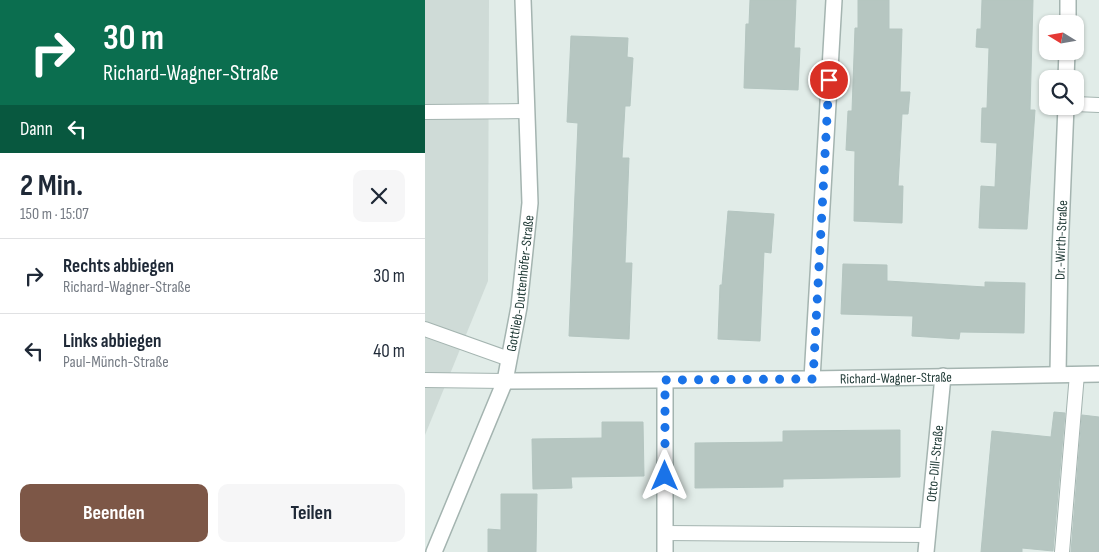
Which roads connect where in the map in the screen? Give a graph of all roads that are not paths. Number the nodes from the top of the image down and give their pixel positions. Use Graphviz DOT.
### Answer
graph roads {
  1 [pos="523,0"];
  2 [pos="834,0"];
  3 [pos="1069,0"];
  4 [pos="1068,15"];
  5 [pos="1084,104"];
  6 [pos="1099,105"];
  7 [pos="527,110"];
  8 [pos="425,112"];
  9 [pos="1066,115"];
  10 [pos="425,329"];
  11 [pos="509,359"];
  12 [pos="1058,374"];
  13 [pos="1077,374"];
  14 [pos="1099,374"];
  15 [pos="943,376"];
  16 [pos="813,379"];
  17 [pos="425,380"];
  18 [pos="665,380"];
  19 [pos="505,381"];
  20 [pos="665,533"];
  21 [pos="927,535"];
  22 [pos="434,552"];
  23 [pos="665,552"];
  24 [pos="925,552"];
  25 [pos="1062,552"];
  1 -- 7 [label="street, Gottlieb-Duttenhöfer-Straße"];
  2 -- 16 [label="street"];
  3 -- 4 [label="street"];
  5 -- 6 [label="lane"];
  7 -- 8 [label="lane"];
  7 -- 11 [label="street, Gottlieb-Duttenhöfer-Straße"];
  9 -- 12 [label="street, Dr.-Wirth-Straße"];
  10 -- 11 [label="lane"];
  11 -- 19 [label="street, Gottlieb-Duttenhöfer-Straße"];
  12 -- 13 [label="street, Richard-Wagner-Straße"];
  12 -- 15 [label="street, Richard-Wagner-Straße"];
  13 -- 14 [label="street, Richard-Wagner-Straße"];
  13 -- 25 [label="lane"];
  15 -- 16 [label="street, Richard-Wagner-Straße"];
  15 -- 21 [label="street, Otto-Dill-Straße"];
  16 -- 18 [label="street, Richard-Wagner-Straße"];
  17 -- 19 [label="lane"];
  18 -- 19 [label="street, Richard-Wagner-Straße"];
  18 -- 20 [label="street"];
  19 -- 22 [label="street, Gottlieb-Duttenhöfer-Straße"];
  20 -- 21 [label="lane"];
  20 -- 23 [label="street"];
  21 -- 24 [label="street, Otto-Dill-Straße"];
}
